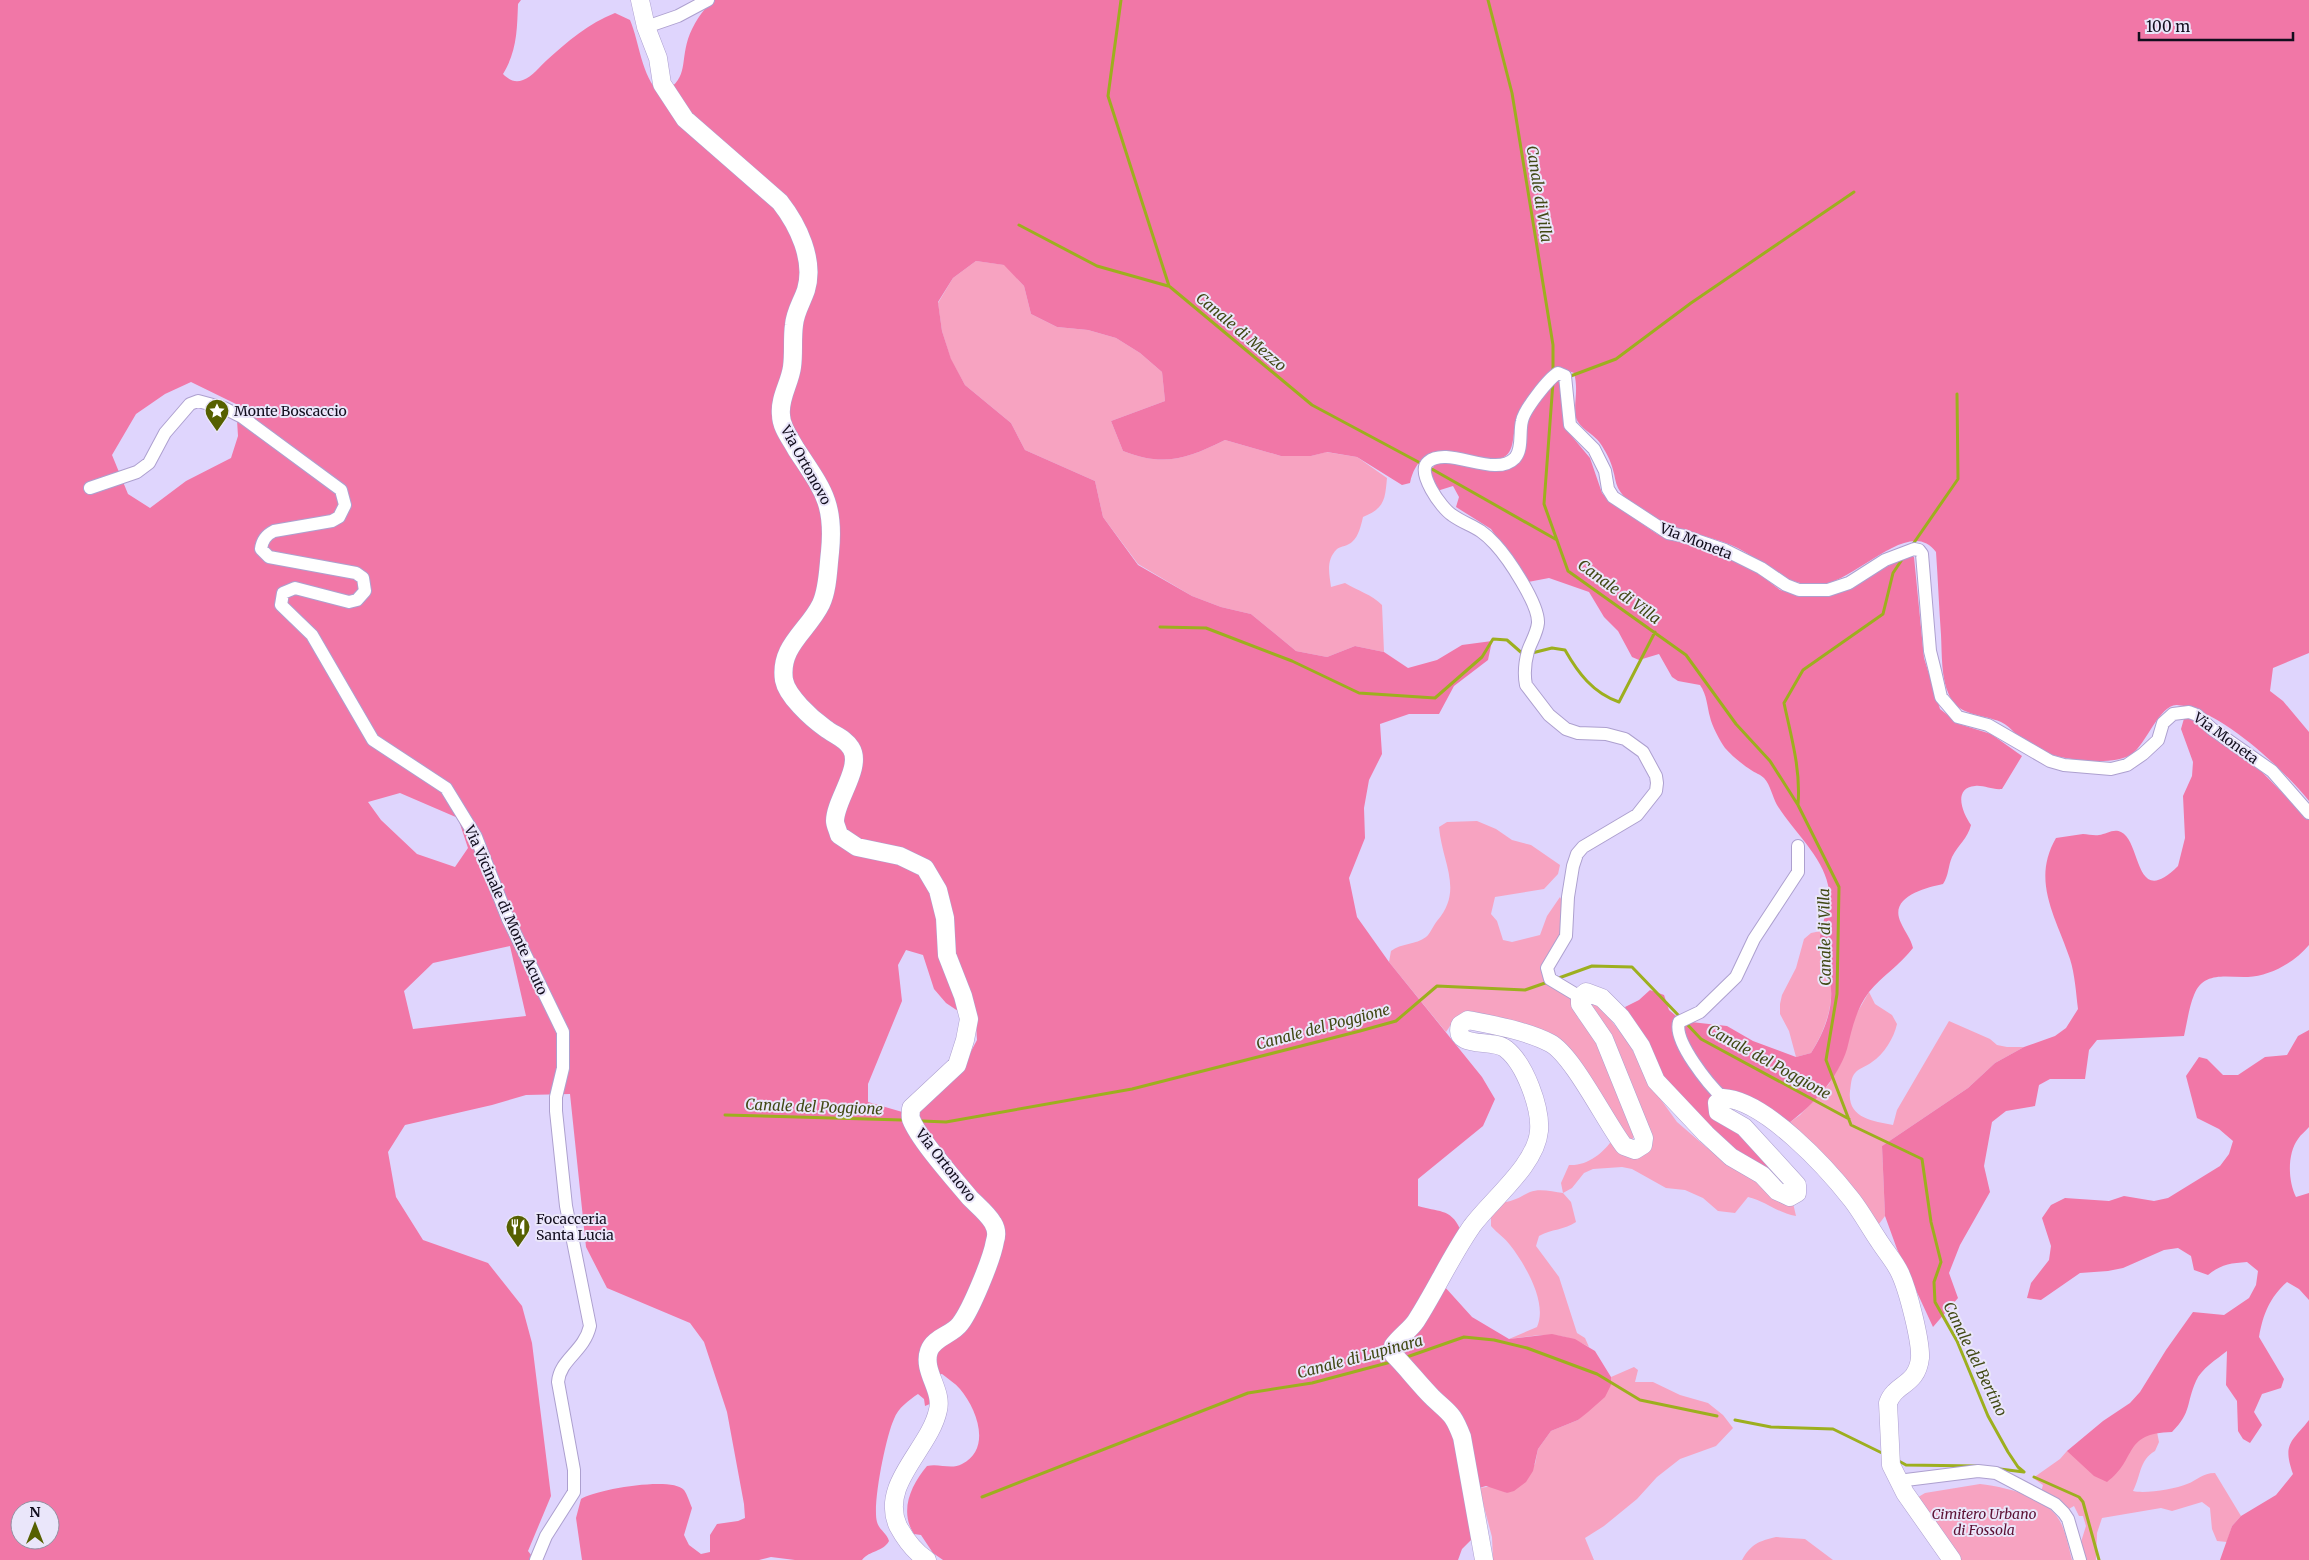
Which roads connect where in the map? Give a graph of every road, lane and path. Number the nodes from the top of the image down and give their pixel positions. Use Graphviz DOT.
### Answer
graph roads {
  1 [pos="640,0"];
  2 [pos="708,0"];
  3 [pos="646,27"];
  4 [pos="90,488"];
  5 [pos="2309,813"];
  6 [pos="1798,846"];
  7 [pos="1580,997"];
  8 [pos="1722,1098"];
  9 [pos="1898,1481"];
  10 [pos="536,1560"];
  11 [pos="927,1560"];
  12 [pos="1484,1560"];
  13 [pos="1952,1560"];
  14 [pos="2080,1560"];
  1 -- 3 [label="street, Via Ortonovo"];
  2 -- 3 [label="street"];
  3 -- 11 [label="street, Via Ortonovo"];
  4 -- 10 [label="street, Via Vicinale di Monte Acuto"];
  5 -- 7 [label="street, Via Moneta"];
  6 -- 8 [label="street"];
  7 -- 8 [label="street"];
  7 -- 12 [label="street"];
  8 -- 9 [label="street"];
  9 -- 13 [label="street"];
  9 -- 14 [label="street"];
}
